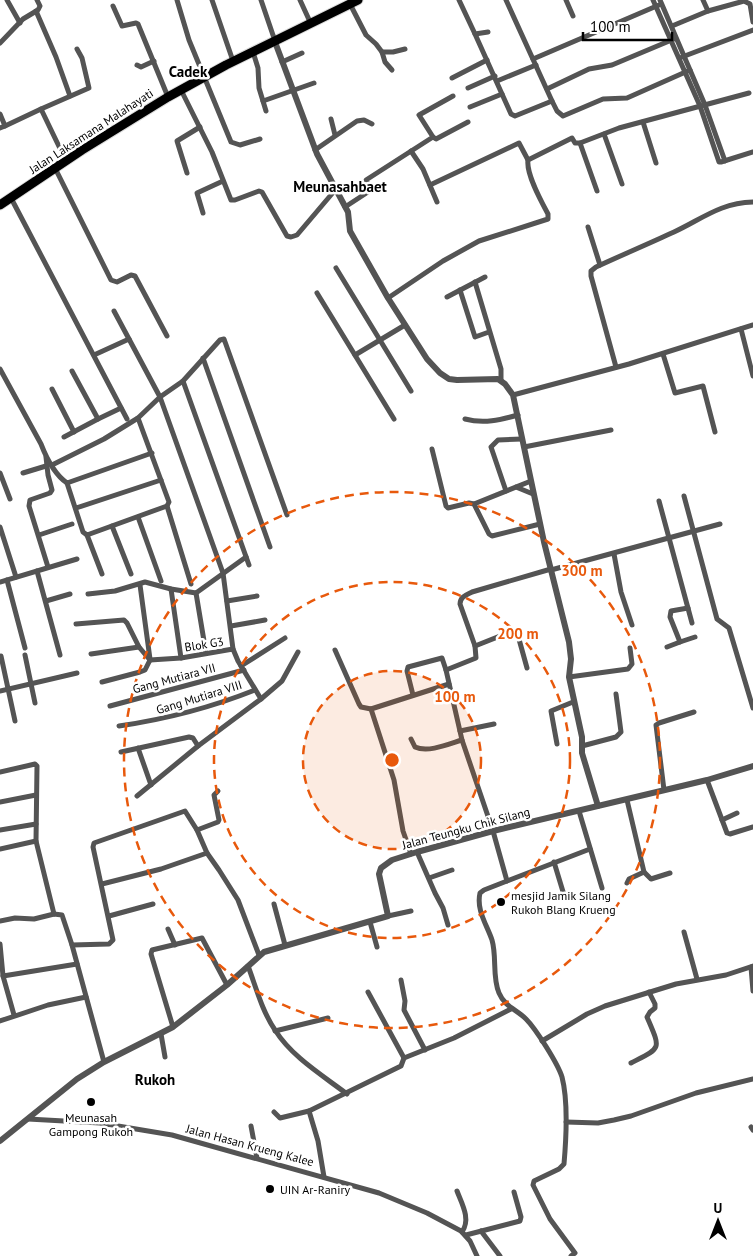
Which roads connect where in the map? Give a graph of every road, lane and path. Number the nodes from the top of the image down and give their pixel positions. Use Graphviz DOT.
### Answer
graph roads {
  1 [pos="7,0"];
  2 [pos="37,0"];
  3 [pos="177,0"];
  4 [pos="212,0"];
  5 [pos="261,0"];
  6 [pos="300,0"];
  7 [pos="460,0"];
  8 [pos="506,0"];
  9 [pos="566,0"];
  10 [pos="703,0"];
  11 [pos="747,0"];
  12 [pos="354,2"];
  13 [pos="661,2"];
  14 [pos="655,3"];
  15 [pos="114,6"];
  16 [pos="36,11"];
  17 [pos="708,11"];
  18 [pos="573,16"];
  19 [pos="753,22"];
  20 [pos="20,23"];
  21 [pos="310,24"];
  22 [pos="672,26"];
  23 [pos="753,30"];
  24 [pos="488,32"];
  25 [pos="475,34"];
  26 [pos="674,39"];
  27 [pos="275,42"];
  28 [pos="0,43"];
  29 [pos="77,49"];
  30 [pos="405,49"];
  31 [pos="253,52"];
  32 [pos="382,52"];
  33 [pos="302,53"];
  34 [pos="682,57"];
  35 [pos="533,59"];
  36 [pos="487,60"];
  37 [pos="154,61"];
  38 [pos="233,61"];
  39 [pos="282,62"];
  40 [pos="138,65"];
  41 [pos="536,65"];
  42 [pos="392,70"];
  43 [pos="688,71"];
  44 [pos="204,78"];
  45 [pos="452,78"];
  46 [pos="496,78"];
  47 [pos="314,83"];
  48 [pos="468,88"];
  49 [pos="547,89"];
  50 [pos="181,90"];
  51 [pos="293,91"];
  52 [pos="749,93"];
  53 [pos="502,94"];
  54 [pos="70,96"];
  55 [pos="168,96"];
  56 [pos="453,96"];
  57 [pos="263,101"];
  58 [pos="552,101"];
  59 [pos="702,105"];
  60 [pos="470,107"];
  61 [pos="41,109"];
  62 [pos="266,111"];
  63 [pos="0,114"];
  64 [pos="330,119"];
  65 [pos="468,122"];
  66 [pos="643,122"];
  67 [pos="372,124"];
  68 [pos="2,127"];
  69 [pos="200,127"];
  70 [pos="604,134"];
  71 [pos="335,135"];
  72 [pos="433,137"];
  73 [pos="260,139"];
  74 [pos="580,143"];
  75 [pos="315,150"];
  76 [pos="411,151"];
  77 [pos="753,152"];
  78 [pos="528,160"];
  79 [pos="66,161"];
  80 [pos="656,163"];
  81 [pos="55,168"];
  82 [pos="187,173"];
  83 [pos="223,182"];
  84 [pos="622,184"];
  85 [pos="430,185"];
  86 [pos="336,189"];
  87 [pos="597,191"];
  88 [pos="11,198"];
  89 [pos="437,202"];
  90 [pos="753,202"];
  91 [pos="0,205"];
  92 [pos="346,207"];
  93 [pos="203,213"];
  94 [pos="588,227"];
  95 [pos="600,265"];
  96 [pos="336,268"];
  97 [pos="485,277"];
  98 [pos="475,282"];
  99 [pos="460,290"];
  100 [pos="317,293"];
  101 [pos="447,297"];
  102 [pos="388,298"];
  103 [pos="114,311"];
  104 [pos="405,325"];
  105 [pos="753,325"];
  106 [pos="741,329"];
  107 [pos="489,332"];
  108 [pos="167,336"];
  109 [pos="129,339"];
  110 [pos="380,340"];
  111 [pos="663,354"];
  112 [pos="94,355"];
  113 [pos="355,355"];
  114 [pos="203,358"];
  115 [pos="616,367"];
  116 [pos="0,369"];
  117 [pos="72,371"];
  118 [pos="753,376"];
  119 [pos="501,380"];
  120 [pos="182,381"];
  121 [pos="52,389"];
  122 [pos="412,391"];
  123 [pos="514,395"];
  124 [pos="160,397"];
  125 [pos="121,408"];
  126 [pos="518,415"];
  127 [pos="138,418"];
  128 [pos="127,419"];
  129 [pos="394,419"];
  130 [pos="465,419"];
  131 [pos="98,420"];
  132 [pos="611,430"];
  133 [pos="74,432"];
  134 [pos="715,432"];
  135 [pos="64,437"];
  136 [pos="522,439"];
  137 [pos="524,447"];
  138 [pos="432,449"];
  139 [pos="152,454"];
  140 [pos="49,466"];
  141 [pos="0,473"];
  142 [pos="23,473"];
  143 [pos="161,480"];
  144 [pos="530,481"];
  145 [pos="67,483"];
  146 [pos="515,487"];
  147 [pos="506,491"];
  148 [pos="533,494"];
  149 [pos="684,496"];
  150 [pos="10,499"];
  151 [pos="659,501"];
  152 [pos="474,504"];
  153 [pos="167,506"];
  154 [pos="76,508"];
  155 [pos="288,515"];
  156 [pos="138,517"];
  157 [pos="72,524"];
  158 [pos="540,524"];
  159 [pos="720,524"];
  160 [pos="112,526"];
  161 [pos="0,527"];
  162 [pos="694,532"];
  163 [pos="39,535"];
  164 [pos="87,535"];
  165 [pos="669,538"];
  166 [pos="270,547"];
  167 [pos="614,554"];
  168 [pos="246,557"];
  169 [pos="77,559"];
  170 [pos="249,565"];
  171 [pos="48,568"];
  172 [pos="551,569"];
  173 [pos="37,571"];
  174 [pos="223,573"];
  175 [pos="102,574"];
  176 [pos="131,574"];
  177 [pos="16,577"];
  178 [pos="7,580"];
  179 [pos="161,581"];
  180 [pos="0,582"];
  181 [pos="191,584"];
  182 [pos="140,585"];
  183 [pos="171,590"];
  184 [pos="196,593"];
  185 [pos="70,594"];
  186 [pos="88,594"];
  187 [pos="257,596"];
  188 [pos="46,601"];
  189 [pos="227,601"];
  190 [pos="688,608"];
  191 [pos="265,620"];
  192 [pos="692,623"];
  193 [pos="76,624"];
  194 [pos="632,625"];
  195 [pos="230,626"];
  196 [pos="695,637"];
  197 [pos="284,638"];
  198 [pos="680,642"];
  199 [pos="475,646"];
  200 [pos="140,647"];
  201 [pos="667,647"];
  202 [pos="25,648"];
  203 [pos="630,648"];
  204 [pos="233,650"];
  205 [pos="335,650"];
  206 [pos="298,652"];
  207 [pos="206,653"];
  208 [pos="91,654"];
  209 [pos="25,655"];
  210 [pos="1,656"];
  211 [pos="60,656"];
  212 [pos="181,658"];
  213 [pos="150,660"];
  214 [pos="242,668"];
  215 [pos="527,668"];
  216 [pos="446,670"];
  217 [pos="77,673"];
  218 [pos="569,677"];
  219 [pos="102,682"];
  220 [pos="32,684"];
  221 [pos="449,684"];
  222 [pos="8,689"];
  223 [pos="0,690"];
  224 [pos="255,690"];
  225 [pos="616,694"];
  226 [pos="414,695"];
  227 [pos="261,700"];
  228 [pos="573,702"];
  229 [pos="35,703"];
  230 [pos="110,706"];
  231 [pos="753,708"];
  232 [pos="371,709"];
  233 [pos="694,712"];
  234 [pos="15,721"];
  235 [pos="494,724"];
  236 [pos="119,726"];
  237 [pos="460,731"];
  238 [pos="411,739"];
  239 [pos="462,740"];
  240 [pos="557,744"];
  241 [pos="198,746"];
  242 [pos="582,746"];
  243 [pos="138,748"];
  244 [pos="121,752"];
  245 [pos="753,766"];
  246 [pos="0,772"];
  247 [pos="707,780"];
  248 [pos="150,785"];
  249 [pos="664,790"];
  250 [pos="218,791"];
  251 [pos="36,794"];
  252 [pos="137,796"];
  253 [pos="627,800"];
  254 [pos="0,802"];
  255 [pos="598,806"];
  256 [pos="579,811"];
  257 [pos="737,813"];
  258 [pos="722,820"];
  259 [pos="36,824"];
  260 [pos="753,827"];
  261 [pos="0,830"];
  262 [pos="197,830"];
  263 [pos="493,831"];
  264 [pos="36,841"];
  265 [pos="0,849"];
  266 [pos="590,849"];
  267 [pos="207,853"];
  268 [pos="414,853"];
  269 [pos="554,862"];
  270 [pos="452,870"];
  271 [pos="644,872"];
  272 [pos="670,872"];
  273 [pos="429,878"];
  274 [pos="507,881"];
  275 [pos="627,883"];
  276 [pos="102,884"];
  277 [pos="602,888"];
  278 [pos="564,894"];
  279 [pos="153,904"];
  280 [pos="274,904"];
  281 [pos="412,911"];
  282 [pos="54,914"];
  283 [pos="109,916"];
  284 [pos="388,916"];
  285 [pos="0,921"];
  286 [pos="370,922"];
  287 [pos="448,925"];
  288 [pos="168,929"];
  289 [pos="684,932"];
  290 [pos="0,944"];
  291 [pos="72,945"];
  292 [pos="175,945"];
  293 [pos="285,945"];
  294 [pos="377,947"];
  295 [pos="259,955"];
  296 [pos="77,964"];
  297 [pos="248,966"];
  298 [pos="752,967"];
  299 [pos="4,976"];
  300 [pos="697,979"];
  301 [pos="401,980"];
  302 [pos="227,985"];
  303 [pos="753,991"];
  304 [pos="368,992"];
  305 [pos="649,992"];
  306 [pos="86,996"];
  307 [pos="511,1009"];
  308 [pos="14,1016"];
  309 [pos="328,1018"];
  310 [pos="0,1021"];
  311 [pos="173,1027"];
  312 [pos="275,1031"];
  313 [pos="160,1034"];
  314 [pos="542,1042"];
  315 [pos="425,1050"];
  316 [pos="165,1057"];
  317 [pos="404,1058"];
  318 [pos="104,1062"];
  319 [pos="631,1063"];
  320 [pos="753,1079"];
  321 [pos="347,1094"];
  322 [pos="309,1111"];
  323 [pos="274,1112"];
  324 [pos="28,1119"];
  325 [pos="566,1122"];
  326 [pos="251,1126"];
  327 [pos="0,1139"];
  328 [pos="257,1158"];
  329 [pos="324,1177"];
  330 [pos="457,1191"];
  331 [pos="514,1192"];
  332 [pos="480,1231"];
  333 [pos="464,1233"];
  334 [pos="574,1255"];
  335 [pos="477,1256"];
  336 [pos="500,1256"];
  1 -- 20 [label="street"];
  2 -- 16 [label="street"];
  3 -- 44 [label="street"];
  4 -- 38 [label="street"];
  5 -- 27 [label="street"];
  6 -- 21 [label="street"];
  7 -- 25 [label="street"];
  8 -- 35 [label="street"];
  9 -- 18 [label="street"];
  10 -- 17 [label="street"];
  11 -- 17 [label="street"];
  11 -- 19 [label="street"];
  12 -- 21 [label="highway, Jalan Laksamana Malahayati"];
  12 -- 32 [label="street"];
  13 -- 14 [label="street"];
  13 -- 22 [label="street"];
  14 -- 26 [label="street"];
  14 -- 35 [label="street"];
  15 -- 37 [label="street"];
  16 -- 20 [label="street"];
  16 -- 54 [label="street"];
  17 -- 22 [label="street"];
  20 -- 28 [label="street"];
  21 -- 27 [label="highway, Jalan Laksamana Malahayati"];
  22 -- 26 [label="street"];
  23 -- 34 [label="street"];
  24 -- 25 [label="street"];
  25 -- 36 [label="street"];
  26 -- 34 [label="street"];
  26 -- 49 [label="street"];
  27 -- 31 [label="highway, Jalan Laksamana Malahayati"];
  27 -- 39 [label="street"];
  29 -- 54 [label="street"];
  30 -- 32 [label="street"];
  31 -- 38 [label="highway, Jalan Laksamana Malahayati"];
  31 -- 57 [label="street"];
  32 -- 42 [label="street"];
  33 -- 39 [label="street"];
  34 -- 43 [label="street"];
  35 -- 41 [label="street"];
  36 -- 45 [label="street"];
  36 -- 46 [label="street"];
  37 -- 40 [label="street"];
  37 -- 55 [label="street"];
  38 -- 44 [label="highway, Jalan Laksamana Malahayati"];
  39 -- 51 [label="street"];
  41 -- 46 [label="street"];
  41 -- 49 [label="street"];
  43 -- 58 [label="street"];
  43 -- 59 [label="street"];
  44 -- 50 [label="highway, Jalan Laksamana Malahayati"];
  44 -- 73 [label="street"];
  46 -- 48 [label="street"];
  46 -- 53 [label="street"];
  47 -- 51 [label="street"];
  49 -- 58 [label="street"];
  50 -- 55 [label="highway, Jalan Laksamana Malahayati"];
  50 -- 69 [label="street"];
  51 -- 57 [label="street"];
  51 -- 75 [label="street"];
  52 -- 59 [label="street"];
  53 -- 58 [label="street"];
  53 -- 60 [label="street"];
  54 -- 61 [label="street"];
  55 -- 79 [label="highway, Jalan Laksamana Malahayati"];
  56 -- 72 [label="street"];
  57 -- 62 [label="street"];
  59 -- 66 [label="street"];
  59 -- 77 [label="street"];
  61 -- 68 [label="street"];
  61 -- 79 [label="street"];
  63 -- 68 [label="street"];
  64 -- 71 [label="street"];
  65 -- 72 [label="street"];
  66 -- 70 [label="street"];
  66 -- 80 [label="street"];
  67 -- 71 [label="street"];
  69 -- 82 [label="street"];
  69 -- 83 [label="street"];
  70 -- 74 [label="street"];
  70 -- 84 [label="street"];
  71 -- 75 [label="street"];
  72 -- 76 [label="street"];
  74 -- 78 [label="street"];
  74 -- 87 [label="street"];
  75 -- 86 [label="street"];
  76 -- 85 [label="street"];
  76 -- 92 [label="street"];
  78 -- 85 [label="street"];
  78 -- 102 [label="street"];
  79 -- 81 [label="highway, Jalan Laksamana Malahayati"];
  81 -- 88 [label="highway, Jalan Laksamana Malahayati"];
  81 -- 108 [label="street"];
  83 -- 86 [label="street"];
  83 -- 93 [label="street"];
  85 -- 89 [label="street"];
  86 -- 92 [label="street"];
  88 -- 91 [label="highway, Jalan Laksamana Malahayati"];
  88 -- 112 [label="street"];
  90 -- 95 [label="street"];
  92 -- 102 [label="street"];
  94 -- 95 [label="street"];
  95 -- 115 [label="street"];
  96 -- 110 [label="street"];
  97 -- 98 [label="street"];
  98 -- 99 [label="street"];
  98 -- 107 [label="street"];
  99 -- 101 [label="street"];
  99 -- 107 [label="street"];
  100 -- 113 [label="street"];
  102 -- 104 [label="street"];
  103 -- 109 [label="street"];
  104 -- 110 [label="street"];
  104 -- 119 [label="street"];
  105 -- 106 [label="street"];
  106 -- 111 [label="street"];
  106 -- 118 [label="street"];
  107 -- 119 [label="street"];
  109 -- 112 [label="street"];
  109 -- 124 [label="street"];
  110 -- 113 [label="street"];
  110 -- 122 [label="street"];
  111 -- 115 [label="street"];
  111 -- 134 [label="street"];
  112 -- 125 [label="street"];
  113 -- 129 [label="street"];
  114 -- 120 [label="street"];
  114 -- 155 [label="street"];
  114 -- 166 [label="street"];
  115 -- 123 [label="street"];
  116 -- 140 [label="street"];
  117 -- 131 [label="street"];
  119 -- 123 [label="street"];
  120 -- 124 [label="street"];
  120 -- 168 [label="street"];
  121 -- 133 [label="street"];
  123 -- 126 [label="street"];
  124 -- 127 [label="street"];
  124 -- 174 [label="street"];
  125 -- 128 [label="street"];
  125 -- 131 [label="street"];
  126 -- 130 [label="street"];
  126 -- 136 [label="street"];
  127 -- 139 [label="street"];
  127 -- 140 [label="street"];
  131 -- 133 [label="street"];
  132 -- 137 [label="street"];
  133 -- 135 [label="street"];
  136 -- 137 [label="street"];
  136 -- 147 [label="street"];
  137 -- 144 [label="street"];
  138 -- 152 [label="street"];
  139 -- 143 [label="street"];
  139 -- 145 [label="street"];
  140 -- 142 [label="street"];
  140 -- 145 [label="street"];
  140 -- 163 [label="street"];
  141 -- 150 [label="street"];
  143 -- 153 [label="street"];
  143 -- 154 [label="street"];
  144 -- 146 [label="street"];
  144 -- 148 [label="street"];
  145 -- 154 [label="street"];
  146 -- 147 [label="street"];
  146 -- 148 [label="street"];
  147 -- 152 [label="street"];
  148 -- 158 [label="street"];
  149 -- 162 [label="street"];
  151 -- 165 [label="street"];
  152 -- 158 [label="street"];
  153 -- 156 [label="street"];
  153 -- 181 [label="street"];
  154 -- 164 [label="street"];
  156 -- 160 [label="street"];
  156 -- 179 [label="street"];
  157 -- 163 [label="street"];
  158 -- 172 [label="street"];
  159 -- 162 [label="street"];
  160 -- 164 [label="street"];
  160 -- 176 [label="street"];
  161 -- 177 [label="street"];
  162 -- 165 [label="street"];
  162 -- 231 [label="street"];
  163 -- 171 [label="street"];
  164 -- 175 [label="street"];
  165 -- 167 [label="street"];
  165 -- 190 [label="street"];
  167 -- 172 [label="street"];
  167 -- 194 [label="street"];
  168 -- 170 [label="street"];
  168 -- 174 [label="street"];
  169 -- 171 [label="street"];
  171 -- 173 [label="street"];
  172 -- 199 [label="street"];
  172 -- 218 [label="street"];
  173 -- 177 [label="street"];
  173 -- 188 [label="street"];
  174 -- 184 [label="street"];
  174 -- 189 [label="street"];
  177 -- 178 [label="street"];
  178 -- 180 [label="street"];
  178 -- 202 [label="street"];
  182 -- 183 [label="street"];
  182 -- 186 [label="street"];
  182 -- 213 [label="street"];
  183 -- 184 [label="street"];
  183 -- 212 [label="street"];
  184 -- 207 [label="street"];
  185 -- 188 [label="street"];
  187 -- 189 [label="street"];
  188 -- 211 [label="street"];
  189 -- 195 [label="street"];
  190 -- 192 [label="street"];
  190 -- 198 [label="street"];
  191 -- 195 [label="street"];
  193 -- 200 [label="street"];
  195 -- 204 [label="street"];
  196 -- 198 [label="street"];
  197 -- 214 [label="street, Gang Mutiara VII"];
  198 -- 201 [label="street"];
  199 -- 215 [label="street"];
  199 -- 216 [label="street"];
  200 -- 208 [label="street"];
  200 -- 213 [label="street"];
  203 -- 218 [label="street"];
  204 -- 207 [label="street, Blok G3"];
  204 -- 214 [label="street, Blok G3"];
  205 -- 232 [label="street"];
  206 -- 227 [label="street"];
  207 -- 212 [label="street, Blok G3"];
  209 -- 220 [label="street"];
  210 -- 222 [label="street"];
  212 -- 213 [label="street, Blok G3"];
  213 -- 219 [label="street"];
  214 -- 224 [label="street, Blok G3"];
  214 -- 230 [label="street, Gang Mutiara VII"];
  216 -- 221 [label="street"];
  216 -- 226 [label="street"];
  217 -- 220 [label="street"];
  218 -- 228 [label="street"];
  220 -- 222 [label="street"];
  220 -- 229 [label="street"];
  221 -- 226 [label="street"];
  221 -- 237 [label="street"];
  222 -- 223 [label="street"];
  222 -- 234 [label="street"];
  224 -- 227 [label="street, Blok G3"];
  224 -- 236 [label="street, Gang Mutiara VIII"];
  225 -- 242 [label="street"];
  226 -- 232 [label="street"];
  227 -- 241 [label="street"];
  228 -- 240 [label="street"];
  228 -- 242 [label="street"];
  232 -- 268 [label="street"];
  233 -- 249 [label="street"];
  235 -- 237 [label="street"];
  237 -- 239 [label="street"];
  238 -- 239 [label="street"];
  239 -- 263 [label="street"];
  241 -- 243 [label="street"];
  241 -- 248 [label="street"];
  242 -- 255 [label="street"];
  243 -- 244 [label="street"];
  243 -- 248 [label="street"];
  245 -- 247 [label="street, Jalan Teungku Chik Silang"];
  246 -- 251 [label="street"];
  247 -- 249 [label="street, Jalan Teungku Chik Silang"];
  247 -- 258 [label="street"];
  248 -- 252 [label="street"];
  249 -- 253 [label="street, Jalan Teungku Chik Silang"];
  250 -- 262 [label="street"];
  251 -- 254 [label="street"];
  251 -- 259 [label="street"];
  253 -- 255 [label="street, Jalan Teungku Chik Silang"];
  253 -- 271 [label="street"];
  255 -- 256 [label="street, Jalan Teungku Chik Silang"];
  256 -- 263 [label="street, Jalan Teungku Chik Silang"];
  256 -- 266 [label="street"];
  257 -- 258 [label="street"];
  258 -- 260 [label="street"];
  259 -- 261 [label="street"];
  259 -- 264 [label="street"];
  262 -- 267 [label="street"];
  262 -- 276 [label="street"];
  263 -- 268 [label="street, Jalan Teungku Chik Silang"];
  263 -- 274 [label="street"];
  264 -- 265 [label="street"];
  264 -- 282 [label="street"];
  266 -- 269 [label="street"];
  266 -- 277 [label="street"];
  267 -- 276 [label="street"];
  267 -- 295 [label="street"];
  268 -- 273 [label="street"];
  268 -- 284 [label="street, Jalan Teungku Chik Silang"];
  269 -- 274 [label="street"];
  269 -- 278 [label="street"];
  270 -- 273 [label="street"];
  271 -- 272 [label="street"];
  271 -- 275 [label="street"];
  273 -- 287 [label="street"];
  274 -- 307 [label="street"];
  276 -- 283 [label="street"];
  279 -- 283 [label="street"];
  280 -- 293 [label="street"];
  281 -- 284 [label="street"];
  282 -- 285 [label="street"];
  282 -- 291 [label="street"];
  283 -- 291 [label="street"];
  284 -- 286 [label="street"];
  286 -- 293 [label="street"];
  286 -- 294 [label="street"];
  288 -- 292 [label="street"];
  289 -- 300 [label="street"];
  290 -- 299 [label="street"];
  291 -- 296 [label="street"];
  292 -- 302 [label="street"];
  292 -- 311 [label="street"];
  293 -- 295 [label="street"];
  295 -- 297 [label="street"];
  296 -- 299 [label="street"];
  296 -- 306 [label="street"];
  297 -- 302 [label="street"];
  297 -- 312 [label="street"];
  298 -- 300 [label="street"];
  298 -- 303 [label="street"];
  299 -- 308 [label="street"];
  300 -- 305 [label="street"];
  301 -- 315 [label="street"];
  302 -- 311 [label="street"];
  304 -- 317 [label="street"];
  305 -- 314 [label="street"];
  305 -- 319 [label="street"];
  306 -- 308 [label="street"];
  306 -- 318 [label="street"];
  307 -- 314 [label="street"];
  307 -- 315 [label="street"];
  308 -- 310 [label="street"];
  309 -- 312 [label="street"];
  311 -- 313 [label="street"];
  312 -- 321 [label="street"];
  313 -- 316 [label="street"];
  313 -- 318 [label="street"];
  314 -- 325 [label="street"];
  315 -- 317 [label="street"];
  317 -- 321 [label="street"];
  318 -- 324 [label="street"];
  320 -- 325 [label="street"];
  321 -- 322 [label="street"];
  322 -- 323 [label="street"];
  322 -- 329 [label="street"];
  324 -- 327 [label="street"];
  324 -- 328 [label="street, Jalan Hasan Krueng Kalee"];
  325 -- 334 [label="street"];
  326 -- 328 [label="street"];
  328 -- 329 [label="street, Jalan Hasan Krueng Kalee"];
  329 -- 333 [label="street, Jalan Hasan Krueng Kalee"];
  330 -- 333 [label="street"];
  331 -- 332 [label="street"];
  332 -- 333 [label="street"];
  332 -- 336 [label="street"];
  333 -- 335 [label="street"];
}
